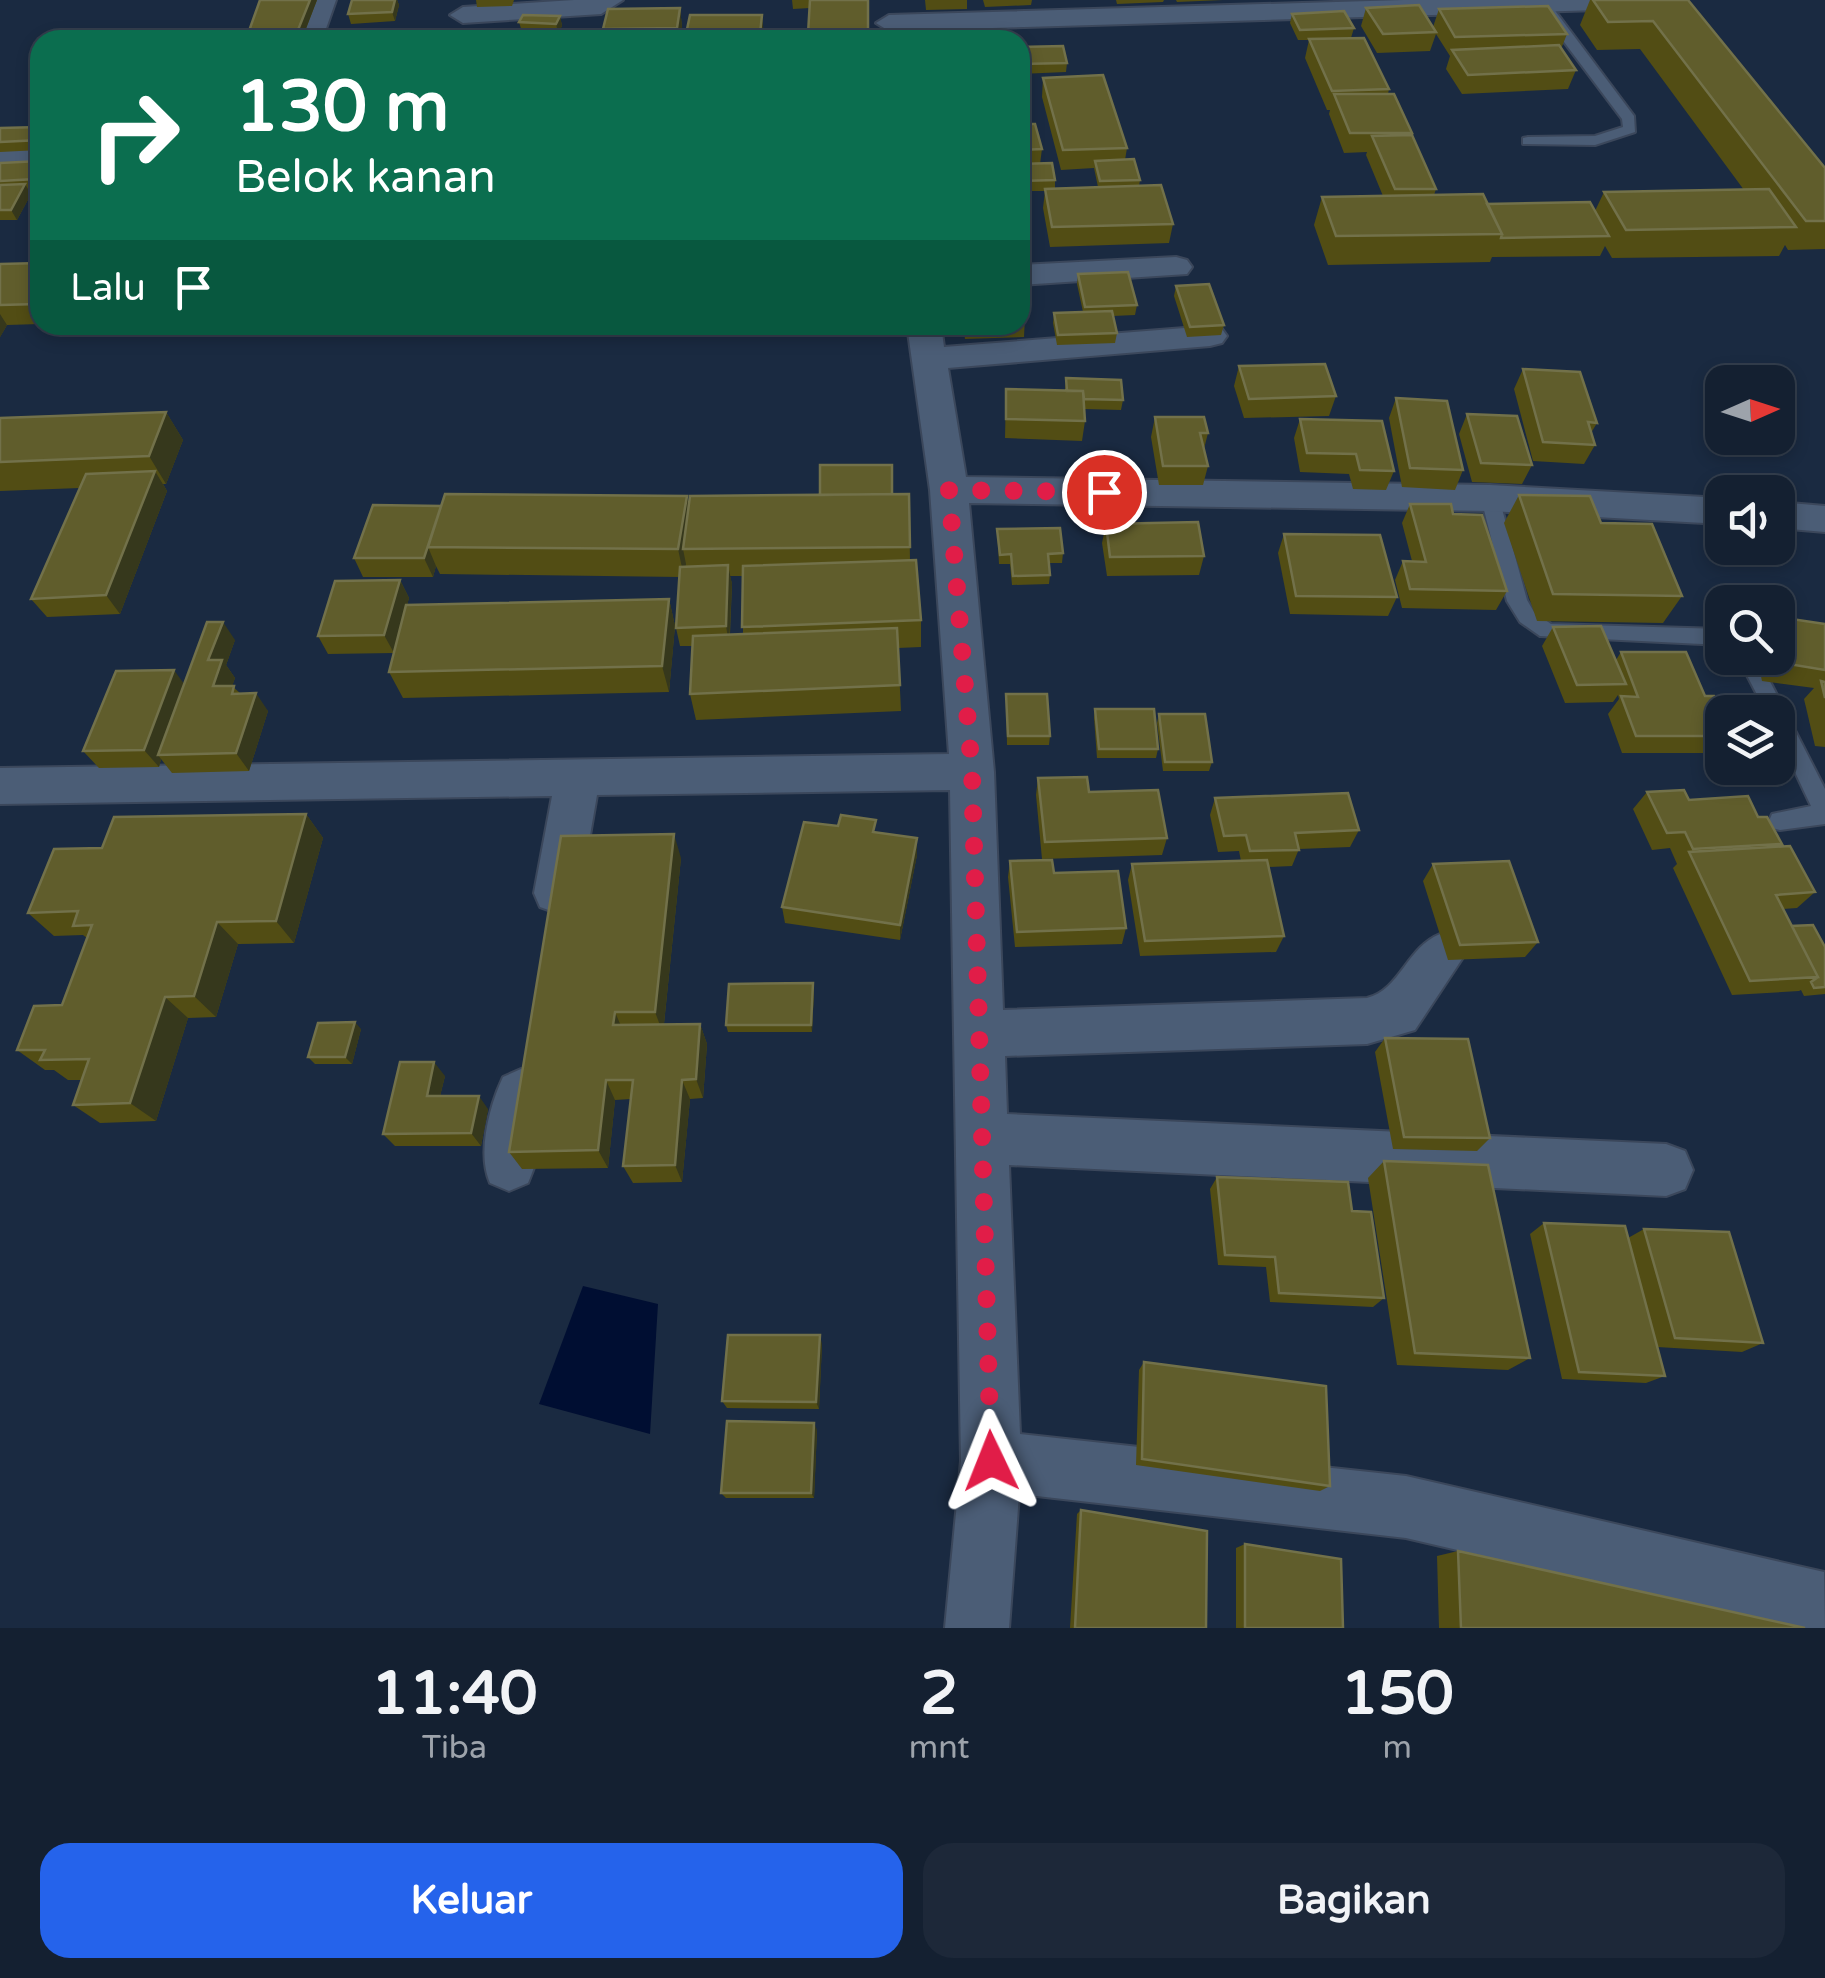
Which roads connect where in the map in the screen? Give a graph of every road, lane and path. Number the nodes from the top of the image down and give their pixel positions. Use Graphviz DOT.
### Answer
graph roads {
  1 [pos="323,0"];
  2 [pos="610,0"];
  3 [pos="1666,0"];
  4 [pos="1560,2"];
  5 [pos="1426,3"];
  6 [pos="1303,4"];
  7 [pos="1169,7"];
  8 [pos="1039,9"];
  9 [pos="462,18"];
  10 [pos="889,21"];
  11 [pos="312,30"];
  12 [pos="1528,141"];
  13 [pos="30,152"];
  14 [pos="0,154"];
  15 [pos="1176,267"];
  16 [pos="1030,274"];
  17 [pos="1210,336"];
  18 [pos="926,342"];
  19 [pos="949,490"];
  20 [pos="1490,498"];
  21 [pos="1705,509"];
  22 [pos="1795,517"];
  23 [pos="1825,520"];
  24 [pos="1705,637"];
  25 [pos="1795,751"];
  26 [pos="972,772"];
  27 [pos="578,777"];
  28 [pos="0,786"];
  29 [pos="1780,821"];
  30 [pos="550,932"];
  31 [pos="1440,956"];
  32 [pos="979,1034"];
  33 [pos="530,1048"];
  34 [pos="982,1138"];
  35 [pos="509,1164"];
  36 [pos="1666,1170"];
  37 [pos="991,1461"];
  38 [pos="1824,1604"];
  39 [pos="977,1628"];
  1 -- 11 [label="street"];
  2 -- 9 [label="street"];
  3 -- 4 [label="street"];
  4 -- 5 [label="street"];
  4 -- 12 [label="lane"];
  5 -- 6 [label="street"];
  6 -- 7 [label="street"];
  7 -- 8 [label="street"];
  8 -- 10 [label="street"];
  13 -- 14 [label="street"];
  15 -- 16 [label="street"];
  17 -- 18 [label="street"];
  18 -- 19 [label="street"];
  19 -- 20 [label="street"];
  19 -- 26 [label="street"];
  20 -- 21 [label="street"];
  20 -- 24 [label="lane"];
  22 -- 23 [label="street"];
  25 -- 29 [label="lane"];
  26 -- 27 [label="street"];
  26 -- 32 [label="street"];
  27 -- 28 [label="street"];
  27 -- 30 [label="street"];
  31 -- 32 [label="street"];
  32 -- 34 [label="street"];
  33 -- 35 [label="street"];
  34 -- 36 [label="street"];
  34 -- 37 [label="street"];
  37 -- 38 [label="street"];
  37 -- 39 [label="street"];
}
